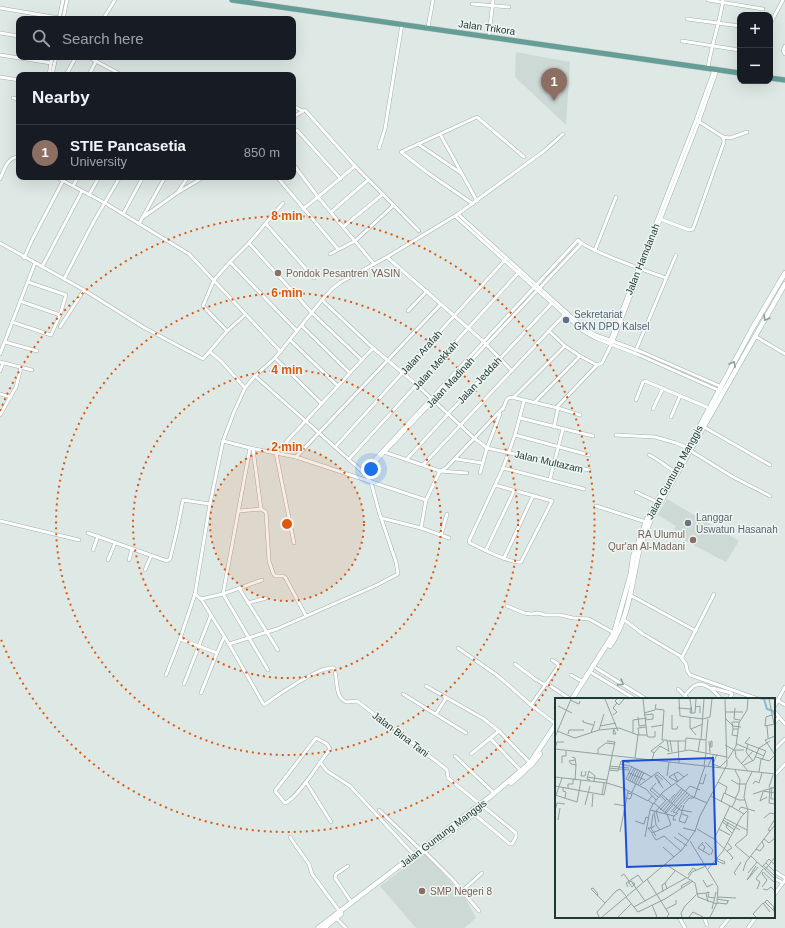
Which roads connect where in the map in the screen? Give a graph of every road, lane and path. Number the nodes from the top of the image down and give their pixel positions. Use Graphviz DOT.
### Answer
graph roads {
  1 [pos="63,0"];
  2 [pos="67,0"];
  3 [pos="115,0"];
  4 [pos="232,0"];
  5 [pos="433,0"];
  6 [pos="493,0"];
  7 [pos="708,0"];
  8 [pos="747,0"];
  9 [pos="783,0"];
  10 [pos="723,1"];
  11 [pos="258,2"];
  12 [pos="472,4"];
  13 [pos="493,6"];
  14 [pos="746,6"];
  15 [pos="509,7"];
  16 [pos="0,8"];
  17 [pos="763,9"];
  18 [pos="47,16"];
  19 [pos="59,16"];
  20 [pos="64,16"];
  21 [pos="105,16"];
  22 [pos="773,18"];
  23 [pos="687,20"];
  24 [pos="720,23"];
  25 [pos="402,24"];
  26 [pos="737,26"];
  27 [pos="428,27"];
  28 [pos="0,33"];
  29 [pos="16,36"];
  30 [pos="489,36"];
  31 [pos="682,41"];
  32 [pos="714,45"];
  33 [pos="785,46"];
  34 [pos="737,50"];
  35 [pos="785,54"];
  36 [pos="0,55"];
  37 [pos="16,58"];
  38 [pos="32,60"];
  39 [pos="52,60"];
  40 [pos="55,60"];
  41 [pos="74,60"];
  42 [pos="96,61"];
  43 [pos="51,63"];
  44 [pos="713,69"];
  45 [pos="113,70"];
  46 [pos="50,72"];
  47 [pos="53,72"];
  48 [pos="68,72"];
  49 [pos="90,72"];
  50 [pos="117,72"];
  51 [pos="737,73"];
  52 [pos="0,77"];
  53 [pos="773,78"];
  54 [pos="16,80"];
  55 [pos="785,80"];
  56 [pos="13,98"];
  57 [pos="16,98"];
  58 [pos="296,108"];
  59 [pos="303,111"];
  60 [pos="296,115"];
  61 [pos="698,121"];
  62 [pos="296,131"];
  63 [pos="747,132"];
  64 [pos="440,134"];
  65 [pos="563,134"];
  66 [pos="723,138"];
  67 [pos="418,144"];
  68 [pos="379,148"];
  69 [pos="16,157"];
  70 [pos="524,157"];
  71 [pos="354,166"];
  72 [pos="296,168"];
  73 [pos="462,173"];
  74 [pos="0,179"];
  75 [pos="340,179"];
  76 [pos="76,180"];
  77 [pos="96,180"];
  78 [pos="118,180"];
  79 [pos="141,180"];
  80 [pos="163,180"];
  81 [pos="185,180"];
  82 [pos="199,180"];
  83 [pos="279,180"];
  84 [pos="368,180"];
  85 [pos="63,181"];
  86 [pos="73,186"];
  87 [pos="82,191"];
  88 [pos="177,193"];
  89 [pos="383,194"];
  90 [pos="89,195"];
  91 [pos="318,197"];
  92 [pos="616,197"];
  93 [pos="477,201"];
  94 [pos="105,203"];
  95 [pos="283,203"];
  96 [pos="473,204"];
  97 [pos="394,205"];
  98 [pos="303,209"];
  99 [pos="331,212"];
  100 [pos="123,214"];
  101 [pos="456,215"];
  102 [pos="142,218"];
  103 [pos="660,219"];
  104 [pos="139,224"];
  105 [pos="266,224"];
  106 [pos="344,227"];
  107 [pos="419,231"];
  108 [pos="355,240"];
  109 [pos="0,243"];
  110 [pos="249,243"];
  111 [pos="581,244"];
  112 [pos="338,249"];
  113 [pos="595,250"];
  114 [pos="330,254"];
  115 [pos="676,255"];
  116 [pos="387,257"];
  117 [pos="24,258"];
  118 [pos="506,260"];
  119 [pos="230,262"];
  120 [pos="558,262"];
  121 [pos="35,263"];
  122 [pos="374,264"];
  123 [pos="561,264"];
  124 [pos="42,267"];
  125 [pos="640,268"];
  126 [pos="520,272"];
  127 [pos="785,272"];
  128 [pos="314,278"];
  129 [pos="666,278"];
  130 [pos="64,279"];
  131 [pos="214,280"];
  132 [pos="28,282"];
  133 [pos="785,284"];
  134 [pos="536,287"];
  135 [pos="84,290"];
  136 [pos="427,291"];
  137 [pos="773,299"];
  138 [pos="322,300"];
  139 [pos="20,301"];
  140 [pos="553,302"];
  141 [pos="441,304"];
  142 [pos="408,311"];
  143 [pos="312,313"];
  144 [pos="565,314"];
  145 [pos="60,315"];
  146 [pos="246,315"];
  147 [pos="454,316"];
  148 [pos="12,322"];
  149 [pos="302,326"];
  150 [pos="60,327"];
  151 [pos="469,328"];
  152 [pos="227,331"];
  153 [pos="297,331"];
  154 [pos="549,331"];
  155 [pos="755,336"];
  156 [pos="290,340"];
  157 [pos="5,342"];
  158 [pos="485,342"];
  159 [pos="611,342"];
  160 [pos="565,346"];
  161 [pos="373,348"];
  162 [pos="636,350"];
  163 [pos="36,351"];
  164 [pos="0,352"];
  165 [pos="210,352"];
  166 [pos="281,352"];
  167 [pos="785,354"];
  168 [pos="580,356"];
  169 [pos="275,358"];
  170 [pos="500,358"];
  171 [pos="362,360"];
  172 [pos="388,360"];
  173 [pos="1,363"];
  174 [pos="597,365"];
  175 [pos="21,368"];
  176 [pos="32,370"];
  177 [pos="512,370"];
  178 [pos="0,371"];
  179 [pos="403,373"];
  180 [pos="350,374"];
  181 [pos="255,376"];
  182 [pos="417,385"];
  183 [pos="338,386"];
  184 [pos="245,388"];
  185 [pos="663,388"];
  186 [pos="722,390"];
  187 [pos="0,394"];
  188 [pos="680,396"];
  189 [pos="11,397"];
  190 [pos="513,398"];
  191 [pos="432,399"];
  192 [pos="636,400"];
  193 [pos="524,401"];
  194 [pos="321,403"];
  195 [pos="534,403"];
  196 [pos="503,408"];
  197 [pos="557,408"];
  198 [pos="709,408"];
  199 [pos="653,409"];
  200 [pos="0,414"];
  201 [pos="448,414"];
  202 [pos="580,415"];
  203 [pos="671,417"];
  204 [pos="520,418"];
  205 [pos="305,421"];
  206 [pos="461,426"];
  207 [pos="554,427"];
  208 [pos="704,427"];
  209 [pos="563,429"];
  210 [pos="319,433"];
  211 [pos="515,435"];
  212 [pos="616,435"];
  213 [pos="593,436"];
  214 [pos="474,438"];
  215 [pos="223,441"];
  216 [pos="559,446"];
  217 [pos="335,447"];
  218 [pos="487,448"];
  219 [pos="252,449"];
  220 [pos="689,450"];
  221 [pos="384,452"];
  222 [pos="509,452"];
  223 [pos="276,453"];
  224 [pos="589,455"];
  225 [pos="649,455"];
  226 [pos="296,457"];
  227 [pos="456,459"];
  228 [pos="349,460"];
  229 [pos="406,460"];
  230 [pos="555,463"];
  231 [pos="482,464"];
  232 [pos="423,465"];
  233 [pos="770,465"];
  234 [pos="503,468"];
  235 [pos="589,470"];
  236 [pos="440,471"];
  237 [pos="674,471"];
  238 [pos="364,473"];
  239 [pos="467,473"];
  240 [pos="480,473"];
  241 [pos="550,479"];
  242 [pos="371,482"];
  243 [pos="495,486"];
  244 [pos="584,489"];
  245 [pos="514,491"];
  246 [pos="636,492"];
  247 [pos="533,496"];
  248 [pos="770,496"];
  249 [pos="426,500"];
  250 [pos="657,502"];
  251 [pos="210,504"];
  252 [pos="596,506"];
  253 [pos="261,509"];
  254 [pos="239,512"];
  255 [pos="447,514"];
  256 [pos="381,518"];
  257 [pos="0,520"];
  258 [pos="646,522"];
  259 [pos="421,528"];
  260 [pos="88,533"];
  261 [pos="442,535"];
  262 [pos="98,536"];
  263 [pos="449,538"];
  264 [pos="80,540"];
  265 [pos="115,543"];
  266 [pos="294,543"];
  267 [pos="132,549"];
  268 [pos="92,550"];
  269 [pos="486,550"];
  270 [pos="151,556"];
  271 [pos="504,558"];
  272 [pos="108,560"];
  273 [pos="129,560"];
  274 [pos="145,570"];
  275 [pos="262,580"];
  276 [pos="239,588"];
  277 [pos="195,594"];
  278 [pos="223,594"];
  279 [pos="714,594"];
  280 [pos="630,595"];
  281 [pos="266,598"];
  282 [pos="201,599"];
  283 [pos="248,603"];
  284 [pos="507,606"];
  285 [pos="211,615"];
  286 [pos="306,616"];
  287 [pos="623,620"];
  288 [pos="696,631"];
  289 [pos="267,632"];
  290 [pos="614,633"];
  291 [pos="224,637"];
  292 [pos="248,638"];
  293 [pos="180,639"];
  294 [pos="229,644"];
  295 [pos="198,645"];
  296 [pos="458,648"];
  297 [pos="278,650"];
  298 [pos="217,653"];
  299 [pos="682,657"];
  300 [pos="552,660"];
  301 [pos="515,664"];
  302 [pos="596,668"];
  303 [pos="268,670"];
  304 [pos="592,673"];
  305 [pos="166,675"];
  306 [pos="571,675"];
  307 [pos="583,682"];
  308 [pos="184,684"];
  309 [pos="545,684"];
  310 [pos="426,686"];
  311 [pos="785,687"];
  312 [pos="711,688"];
  313 [pos="678,689"];
  314 [pos="201,693"];
  315 [pos="403,694"];
  316 [pos="685,695"];
  317 [pos="446,698"];
  318 [pos="569,698"];
  319 [pos="572,698"];
  320 [pos="576,698"];
  321 [pos="632,698"];
  322 [pos="644,698"];
  323 [pos="687,698"];
  324 [pos="720,698"];
  325 [pos="730,698"];
  326 [pos="755,698"];
  327 [pos="777,700"];
  328 [pos="531,705"];
  329 [pos="775,705"];
  330 [pos="785,705"];
  331 [pos="775,713"];
  332 [pos="436,714"];
  333 [pos="779,717"];
  334 [pos="775,722"];
  335 [pos="555,723"];
  336 [pos="785,724"];
  337 [pos="555,725"];
  338 [pos="555,730"];
  339 [pos="499,731"];
  340 [pos="466,733"];
  341 [pos="490,738"];
  342 [pos="785,739"];
  343 [pos="775,749"];
  344 [pos="471,754"];
  345 [pos="455,756"];
  346 [pos="320,762"];
  347 [pos="530,762"];
  348 [pos="785,764"];
  349 [pos="520,770"];
  350 [pos="775,775"];
  351 [pos="306,782"];
  352 [pos="494,793"];
  353 [pos="482,806"];
  354 [pos="379,810"];
  355 [pos="474,814"];
  356 [pos="331,822"];
  357 [pos="290,837"];
  358 [pos="422,850"];
  359 [pos="414,855"];
  360 [pos="348,866"];
  361 [pos="775,872"];
  362 [pos="482,873"];
  363 [pos="784,881"];
  364 [pos="462,891"];
  365 [pos="775,894"];
  366 [pos="352,903"];
  367 [pos="479,911"];
  368 [pos="338,915"];
  369 [pos="680,918"];
  370 [pos="704,918"];
  371 [pos="729,918"];
  372 [pos="755,918"];
  373 [pos="707,925"];
  374 [pos="318,928"];
  375 [pos="324,928"];
  376 [pos="346,928"];
  377 [pos="685,928"];
  378 [pos="721,928"];
  379 [pos="748,928"];
  1 -- 19 [label="street"];
  2 -- 20 [label="street"];
  3 -- 21 [label="street"];
  4 -- 11 [label="main road, Jalan Trikora"];
  5 -- 27 [label="street"];
  6 -- 13 [label="street"];
  7 -- 10 [label="street"];
  8 -- 14 [label="street"];
  9 -- 22 [label="street"];
  10 -- 14 [label="street"];
  10 -- 24 [label="street, Jalan Hamdanah"];
  11 -- 25 [label="main road, Jalan Trikora"];
  12 -- 13 [label="street"];
  13 -- 15 [label="street"];
  13 -- 30 [label="street"];
  14 -- 17 [label="street"];
  16 -- 18 [label="street"];
  23 -- 24 [label="street"];
  24 -- 26 [label="street"];
  24 -- 32 [label="street, Jalan Hamdanah"];
  25 -- 27 [label="main road, Jalan Trikora"];
  25 -- 68 [label="street"];
  27 -- 30 [label="main road, Jalan Trikora"];
  28 -- 29 [label="street"];
  30 -- 44 [label="main road, Jalan Trikora"];
  31 -- 32 [label="street"];
  32 -- 34 [label="street"];
  32 -- 44 [label="street, Jalan Hamdanah"];
  33 -- 35 [label="street"];
  36 -- 37 [label="street"];
  38 -- 43 [label="street"];
  39 -- 43 [label="street"];
  40 -- 47 [label="street"];
  41 -- 48 [label="street"];
  42 -- 45 [label="street"];
  42 -- 49 [label="street"];
  43 -- 46 [label="street"];
  44 -- 51 [label="main road, Jalan Trikora"];
  44 -- 61 [label="street, Jalan Hamdanah"];
  45 -- 50 [label="street"];
  52 -- 54 [label="street"];
  53 -- 55 [label="main road"];
  56 -- 57 [label="street"];
  58 -- 59 [label="street"];
  59 -- 60 [label="street"];
  59 -- 71 [label="street"];
  61 -- 66 [label="street"];
  61 -- 103 [label="street, Jalan Hamdanah"];
  61 -- 125 [label="street, Jalan Hamdanah"];
  62 -- 75 [label="street"];
  63 -- 66 [label="street"];
  64 -- 67 [label="street"];
  64 -- 70 [label="street"];
  64 -- 73 [label="street"];
  65 -- 93 [label="street"];
  66 -- 103 [label="street"];
  67 -- 73 [label="street"];
  67 -- 96 [label="street"];
  69 -- 74 [label="street"];
  71 -- 75 [label="street"];
  71 -- 84 [label="street"];
  72 -- 91 [label="street"];
  73 -- 93 [label="street"];
  75 -- 91 [label="street"];
  76 -- 86 [label="street"];
  77 -- 90 [label="street"];
  78 -- 94 [label="street"];
  79 -- 100 [label="street"];
  80 -- 102 [label="street"];
  81 -- 88 [label="street"];
  82 -- 88 [label="street"];
  83 -- 98 [label="street"];
  84 -- 89 [label="street"];
  84 -- 99 [label="street"];
  85 -- 86 [label="street"];
  85 -- 117 [label="street"];
  86 -- 87 [label="street"];
  87 -- 90 [label="street"];
  87 -- 124 [label="street"];
  88 -- 102 [label="street"];
  89 -- 97 [label="street"];
  89 -- 106 [label="street"];
  90 -- 94 [label="street"];
  91 -- 98 [label="street"];
  91 -- 99 [label="street"];
  92 -- 113 [label="street"];
  93 -- 96 [label="street"];
  94 -- 100 [label="street"];
  94 -- 130 [label="street"];
  95 -- 105 [label="street"];
  96 -- 101 [label="street"];
  97 -- 107 [label="street"];
  97 -- 108 [label="street"];
  98 -- 112 [label="street"];
  99 -- 106 [label="street"];
  100 -- 104 [label="street"];
  101 -- 116 [label="street"];
  101 -- 118 [label="street"];
  102 -- 104 [label="street"];
  103 -- 125 [label="street, Jalan Hamdanah"];
  104 -- 131 [label="street"];
  105 -- 110 [label="street"];
  105 -- 128 [label="street"];
  106 -- 108 [label="street"];
  108 -- 112 [label="street"];
  108 -- 122 [label="street"];
  109 -- 117 [label="street"];
  110 -- 119 [label="street"];
  110 -- 143 [label="street"];
  111 -- 113 [label="street"];
  111 -- 120 [label="street"];
  111 -- 123 [label="street"];
  112 -- 114 [label="street"];
  113 -- 125 [label="street"];
  115 -- 129 [label="street"];
  116 -- 122 [label="street"];
  116 -- 136 [label="street"];
  117 -- 121 [label="street"];
  118 -- 126 [label="street"];
  118 -- 147 [label="street, Jalan Arafah"];
  119 -- 131 [label="street"];
  119 -- 153 [label="street"];
  120 -- 123 [label="street"];
  120 -- 134 [label="street"];
  121 -- 124 [label="street"];
  121 -- 132 [label="street"];
  122 -- 138 [label="street"];
  123 -- 134 [label="street"];
  124 -- 130 [label="street"];
  125 -- 129 [label="street"];
  125 -- 159 [label="street, Jalan Hamdanah"];
  126 -- 134 [label="street"];
  126 -- 151 [label="street, Jalan Mekkah"];
  127 -- 137 [label="street, Jalan Guntung Manggis"];
  129 -- 162 [label="street"];
  130 -- 135 [label="street"];
  131 -- 146 [label="street"];
  131 -- 152 [label="street"];
  132 -- 139 [label="street"];
  132 -- 145 [label="street"];
  133 -- 137 [label="street, Jalan Guntung Manggis"];
  134 -- 140 [label="street"];
  134 -- 158 [label="street, Jalan Madinah"];
  135 -- 150 [label="street"];
  135 -- 165 [label="street"];
  136 -- 141 [label="street"];
  136 -- 142 [label="street"];
  137 -- 155 [label="street, Jalan Guntung Manggis, one-way"];
  186 -- 137 [label="street, Jalan Guntung Manggis, one-way"];
  138 -- 143 [label="street"];
  138 -- 161 [label="street"];
  139 -- 145 [label="street"];
  139 -- 148 [label="street"];
  140 -- 144 [label="street"];
  140 -- 170 [label="street, Jalan Jeddah"];
  141 -- 147 [label="street"];
  141 -- 172 [label="street"];
  143 -- 149 [label="street"];
  143 -- 171 [label="street"];
  144 -- 154 [label="street"];
  144 -- 159 [label="street"];
  145 -- 148 [label="street"];
  146 -- 152 [label="street"];
  146 -- 166 [label="street"];
  147 -- 151 [label="street"];
  147 -- 179 [label="street, Jalan Arafah"];
  148 -- 157 [label="street"];
  149 -- 153 [label="street"];
  149 -- 180 [label="street"];
  151 -- 158 [label="street"];
  151 -- 182 [label="street, Jalan Mekkah"];
  152 -- 165 [label="street"];
  153 -- 156 [label="street"];
  154 -- 160 [label="street"];
  154 -- 177 [label="street"];
  155 -- 167 [label="street"];
  155 -- 186 [label="street, Jalan Guntung Manggis"];
  156 -- 166 [label="street"];
  156 -- 183 [label="street"];
  157 -- 163 [label="street"];
  157 -- 164 [label="street"];
  158 -- 170 [label="street"];
  158 -- 191 [label="street, Jalan Madinah"];
  159 -- 162 [label="street"];
  159 -- 174 [label="street, Jalan Hamdanah"];
  159 -- 186 [label="street"];
  160 -- 168 [label="street"];
  160 -- 190 [label="street"];
  161 -- 171 [label="street"];
  161 -- 172 [label="street"];
  162 -- 186 [label="street"];
  165 -- 184 [label="street"];
  166 -- 169 [label="street"];
  168 -- 174 [label="street"];
  168 -- 195 [label="street"];
  169 -- 181 [label="street"];
  169 -- 194 [label="street"];
  170 -- 177 [label="street"];
  170 -- 201 [label="street, Jalan Jeddah"];
  171 -- 180 [label="street"];
  172 -- 179 [label="street"];
  172 -- 210 [label="street"];
  173 -- 175 [label="street"];
  173 -- 178 [label="street"];
  174 -- 197 [label="street, Jalan Hamdanah"];
  175 -- 176 [label="street"];
  175 -- 189 [label="street"];
  177 -- 206 [label="street"];
  179 -- 182 [label="street"];
  179 -- 217 [label="street, Jalan Arafah"];
  180 -- 183 [label="street"];
  181 -- 184 [label="street"];
  181 -- 205 [label="street"];
  182 -- 191 [label="street"];
  182 -- 228 [label="street, Jalan Mekkah"];
  183 -- 194 [label="street"];
  184 -- 215 [label="street"];
  185 -- 188 [label="street"];
  185 -- 192 [label="street"];
  185 -- 199 [label="street"];
  186 -- 198 [label="street, Jalan Guntung Manggis"];
  186 -- 208 [label="street, Jalan Guntung Manggis"];
  187 -- 189 [label="street"];
  188 -- 198 [label="street"];
  188 -- 203 [label="street"];
  189 -- 200 [label="street"];
  190 -- 193 [label="street"];
  190 -- 196 [label="street"];
  191 -- 201 [label="street"];
  191 -- 221 [label="street, Jalan Madinah"];
  193 -- 195 [label="street"];
  193 -- 204 [label="street"];
  194 -- 205 [label="street"];
  195 -- 197 [label="street"];
  196 -- 214 [label="street"];
  196 -- 218 [label="street"];
  197 -- 202 [label="street"];
  197 -- 207 [label="street"];
  198 -- 220 [label="street, Jalan Guntung Manggis"];
  201 -- 206 [label="street"];
  201 -- 229 [label="street, Jalan Jeddah"];
  204 -- 207 [label="street"];
  204 -- 211 [label="street"];
  205 -- 210 [label="street"];
  205 -- 223 [label="street"];
  206 -- 214 [label="street"];
  206 -- 232 [label="street"];
  207 -- 209 [label="street"];
  208 -- 220 [label="street, Jalan Guntung Manggis"];
  208 -- 233 [label="street"];
  209 -- 213 [label="street"];
  209 -- 216 [label="street"];
  210 -- 217 [label="street"];
  210 -- 226 [label="street"];
  211 -- 216 [label="street"];
  211 -- 222 [label="street"];
  212 -- 220 [label="street"];
  214 -- 218 [label="street"];
  214 -- 227 [label="street"];
  215 -- 219 [label="street"];
  215 -- 251 [label="street"];
  216 -- 224 [label="street"];
  216 -- 230 [label="street"];
  217 -- 228 [label="street"];
  218 -- 222 [label="street, Jalan Multazam"];
  218 -- 231 [label="street"];
  219 -- 223 [label="street"];
  219 -- 253 [label="street"];
  219 -- 254 [label="street"];
  220 -- 237 [label="street, Jalan Guntung Manggis"];
  220 -- 248 [label="street"];
  220 -- 280 [label="street, Jalan Guntung Manggis"];
  221 -- 229 [label="street"];
  221 -- 238 [label="street, Jalan Madinah"];
  222 -- 230 [label="street, Jalan Multazam"];
  222 -- 234 [label="street"];
  223 -- 226 [label="street"];
  223 -- 266 [label="street"];
  225 -- 237 [label="street"];
  226 -- 242 [label="street"];
  227 -- 231 [label="street"];
  227 -- 236 [label="street"];
  228 -- 238 [label="street"];
  229 -- 232 [label="street"];
  230 -- 235 [label="street, Jalan Multazam"];
  230 -- 241 [label="street"];
  231 -- 240 [label="street"];
  232 -- 236 [label="street"];
  234 -- 241 [label="street"];
  234 -- 243 [label="street"];
  236 -- 239 [label="street"];
  236 -- 249 [label="street"];
  237 -- 250 [label="street, Jalan Guntung Manggis"];
  238 -- 242 [label="street"];
  241 -- 244 [label="street"];
  242 -- 249 [label="street"];
  242 -- 256 [label="street"];
  243 -- 245 [label="street"];
  243 -- 269 [label="street"];
  245 -- 247 [label="street"];
  245 -- 269 [label="street"];
  246 -- 250 [label="street"];
  247 -- 271 [label="street"];
  247 -- 271 [label="street"];
  249 -- 259 [label="street"];
  250 -- 258 [label="street, Jalan Guntung Manggis"];
  251 -- 270 [label="street"];
  251 -- 277 [label="street"];
  252 -- 258 [label="street"];
  253 -- 254 [label="street"];
  253 -- 286 [label="street"];
  254 -- 278 [label="street"];
  255 -- 261 [label="street"];
  256 -- 259 [label="street"];
  256 -- 286 [label="street"];
  257 -- 264 [label="street"];
  258 -- 290 [label="street, Jalan Guntung Manggis"];
  259 -- 261 [label="street"];
  260 -- 262 [label="street"];
  261 -- 263 [label="street"];
  262 -- 265 [label="street"];
  262 -- 268 [label="street"];
  265 -- 267 [label="street"];
  265 -- 272 [label="street"];
  267 -- 270 [label="street"];
  267 -- 273 [label="street"];
  269 -- 271 [label="street"];
  270 -- 274 [label="street"];
  275 -- 276 [label="street"];
  276 -- 278 [label="street"];
  276 -- 283 [label="street"];
  277 -- 282 [label="street"];
  277 -- 293 [label="street"];
  278 -- 282 [label="street"];
  278 -- 292 [label="street"];
  279 -- 288 [label="street"];
  280 -- 287 [label="street, Jalan Guntung Manggis"];
  280 -- 288 [label="street"];
  281 -- 283 [label="street"];
  282 -- 285 [label="street"];
  283 -- 289 [label="street"];
  284 -- 290 [label="street"];
  285 -- 291 [label="street"];
  285 -- 295 [label="street"];
  286 -- 289 [label="street"];
  287 -- 299 [label="street"];
  287 -- 302 [label="street, Jalan Guntung Manggis"];
  288 -- 299 [label="street"];
  289 -- 292 [label="street"];
  289 -- 297 [label="street"];
  290 -- 307 [label="street, Jalan Guntung Manggis"];
  291 -- 294 [label="street"];
  291 -- 298 [label="street"];
  292 -- 294 [label="street"];
  292 -- 303 [label="street"];
  293 -- 295 [label="street"];
  293 -- 305 [label="street"];
  294 -- 353 [label="street, Jalan Bina Tani"];
  295 -- 298 [label="street"];
  295 -- 308 [label="street"];
  296 -- 328 [label="street"];
  298 -- 314 [label="street"];
  299 -- 326 [label="street"];
  300 -- 309 [label="street"];
  301 -- 309 [label="street"];
  302 -- 304 [label="street, Jalan Guntung Manggis"];
  302 -- 322 [label="street, one-way"];
  304 -- 320 [label="street, Jalan Guntung Manggis"];
  304 -- 321 [label="street"];
  306 -- 307 [label="street"];
  307 -- 319 [label="street, Jalan Guntung Manggis"];
  309 -- 318 [label="street"];
  309 -- 328 [label="street"];
  310 -- 317 [label="street"];
  311 -- 327 [label="street"];
  312 -- 316 [label="street"];
  312 -- 324 [label="street"];
  312 -- 325 [label="street"];
  313 -- 316 [label="street"];
  315 -- 332 [label="street"];
  316 -- 323 [label="street"];
  317 -- 332 [label="street"];
  317 -- 339 [label="street"];
  327 -- 329 [label="street"];
  327 -- 330 [label="street"];
  328 -- 335 [label="street"];
  331 -- 333 [label="street"];
  332 -- 340 [label="street"];
  333 -- 334 [label="street"];
  333 -- 336 [label="street"];
  337 -- 347 [label="street, Jalan Guntung Manggis"];
  338 -- 353 [label="street, Jalan Guntung Manggis"];
  339 -- 341 [label="street"];
  339 -- 347 [label="street"];
  341 -- 344 [label="street"];
  341 -- 349 [label="street"];
  342 -- 343 [label="street"];
  345 -- 352 [label="street"];
  346 -- 351 [label="street"];
  346 -- 351 [label="street"];
  346 -- 359 [label="street"];
  347 -- 349 [label="street, Jalan Guntung Manggis"];
  348 -- 350 [label="street"];
  349 -- 352 [label="street, Jalan Guntung Manggis"];
  351 -- 356 [label="street"];
  352 -- 353 [label="street, Jalan Guntung Manggis"];
  353 -- 355 [label="street, Jalan Guntung Manggis"];
  353 -- 355 [label="street"];
  353 -- 358 [label="street, Jalan Guntung Manggis"];
  354 -- 358 [label="street"];
  355 -- 358 [label="street, Jalan Guntung Manggis"];
  357 -- 368 [label="street"];
  358 -- 359 [label="street, Jalan Guntung Manggis"];
  358 -- 364 [label="street"];
  358 -- 368 [label="street, Jalan Guntung Manggis"];
  359 -- 366 [label="street, Jalan Guntung Manggis"];
  360 -- 366 [label="street"];
  361 -- 363 [label="street"];
  362 -- 364 [label="street"];
  363 -- 365 [label="street"];
  364 -- 367 [label="street"];
  366 -- 368 [label="street, Jalan Guntung Manggis"];
  368 -- 374 [label="street, Jalan Guntung Manggis"];
  368 -- 375 [label="street, Jalan Guntung Manggis"];
  368 -- 376 [label="street"];
  369 -- 377 [label="street"];
  370 -- 373 [label="street"];
  371 -- 378 [label="street"];
  372 -- 379 [label="street"];
}
